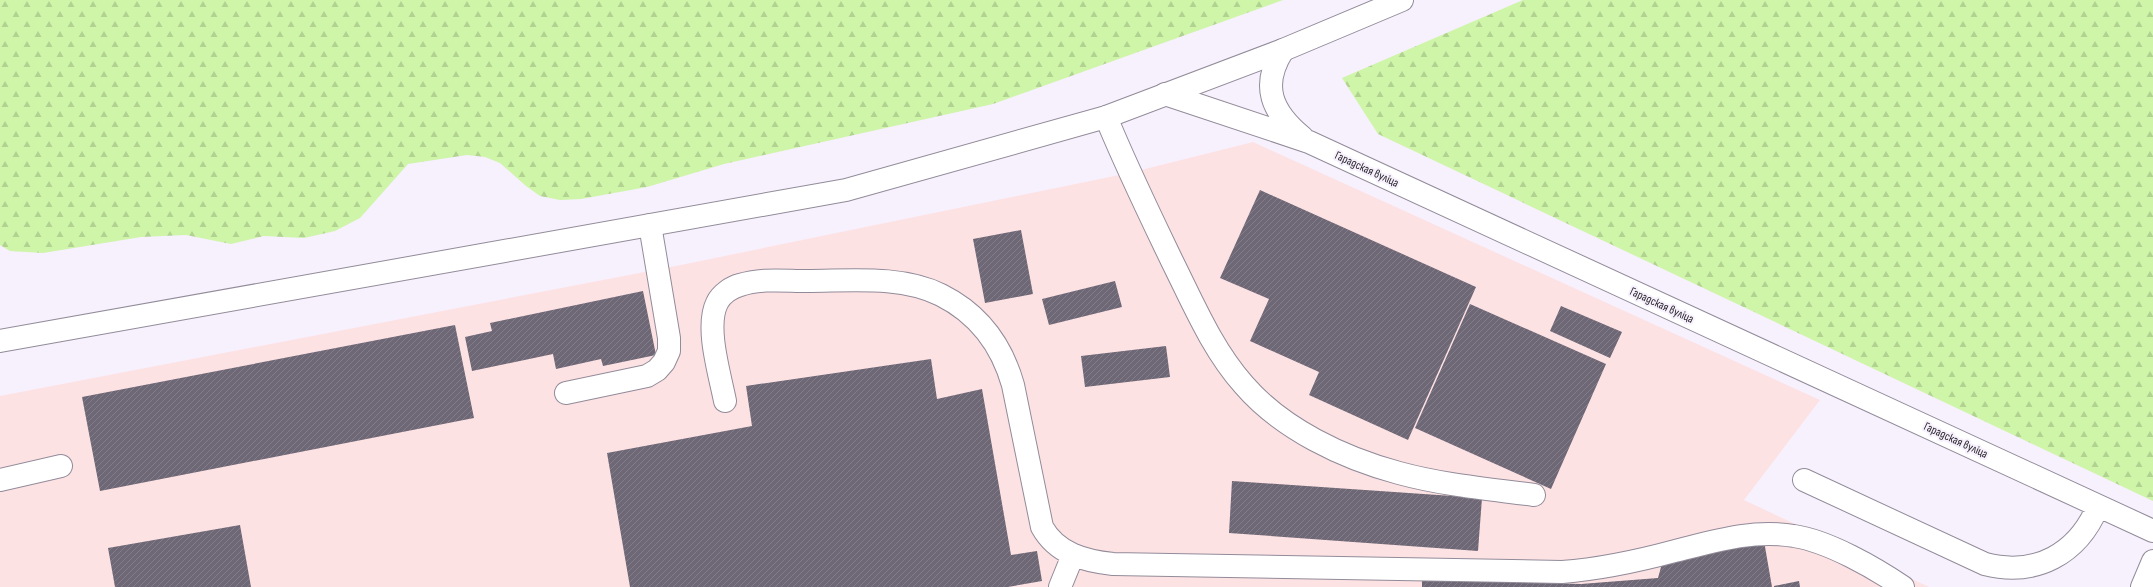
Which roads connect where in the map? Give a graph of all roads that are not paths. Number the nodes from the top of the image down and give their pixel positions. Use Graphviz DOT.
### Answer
graph roads {
  1 [pos="1402,0"];
  2 [pos="1282,50"];
  3 [pos="1165,94"];
  4 [pos="1106,117"];
  5 [pos="1309,142"];
  6 [pos="650,225"];
  7 [pos="0,341"];
  8 [pos="566,393"];
  9 [pos="725,401"];
  10 [pos="61,466"];
  11 [pos="0,480"];
  12 [pos="1804,480"];
  13 [pos="1534,495"];
  14 [pos="2098,506"];
  15 [pos="2153,530"];
  16 [pos="1073,555"];
  17 [pos="2153,561"];
  18 [pos="1060,587"];
  19 [pos="1903,587"];
  20 [pos="2142,587"];
  1 -- 2 [label="main road"];
  2 -- 3 [label="main road"];
  2 -- 5 [label="main road"];
  3 -- 4 [label="main road"];
  3 -- 5 [label="main road, Гарадская вуліца"];
  4 -- 6 [label="main road"];
  4 -- 13 [label="main road"];
  5 -- 14 [label="main road, Гарадская вуліца"];
  6 -- 7 [label="main road"];
  6 -- 8 [label="main road"];
  9 -- 16 [label="main road"];
  10 -- 11 [label="main road"];
  12 -- 14 [label="main road"];
  14 -- 15 [label="main road, Гарадская вуліца"];
  16 -- 18 [label="main road"];
  16 -- 19 [label="main road"];
  17 -- 20 [label="main road"];
}
